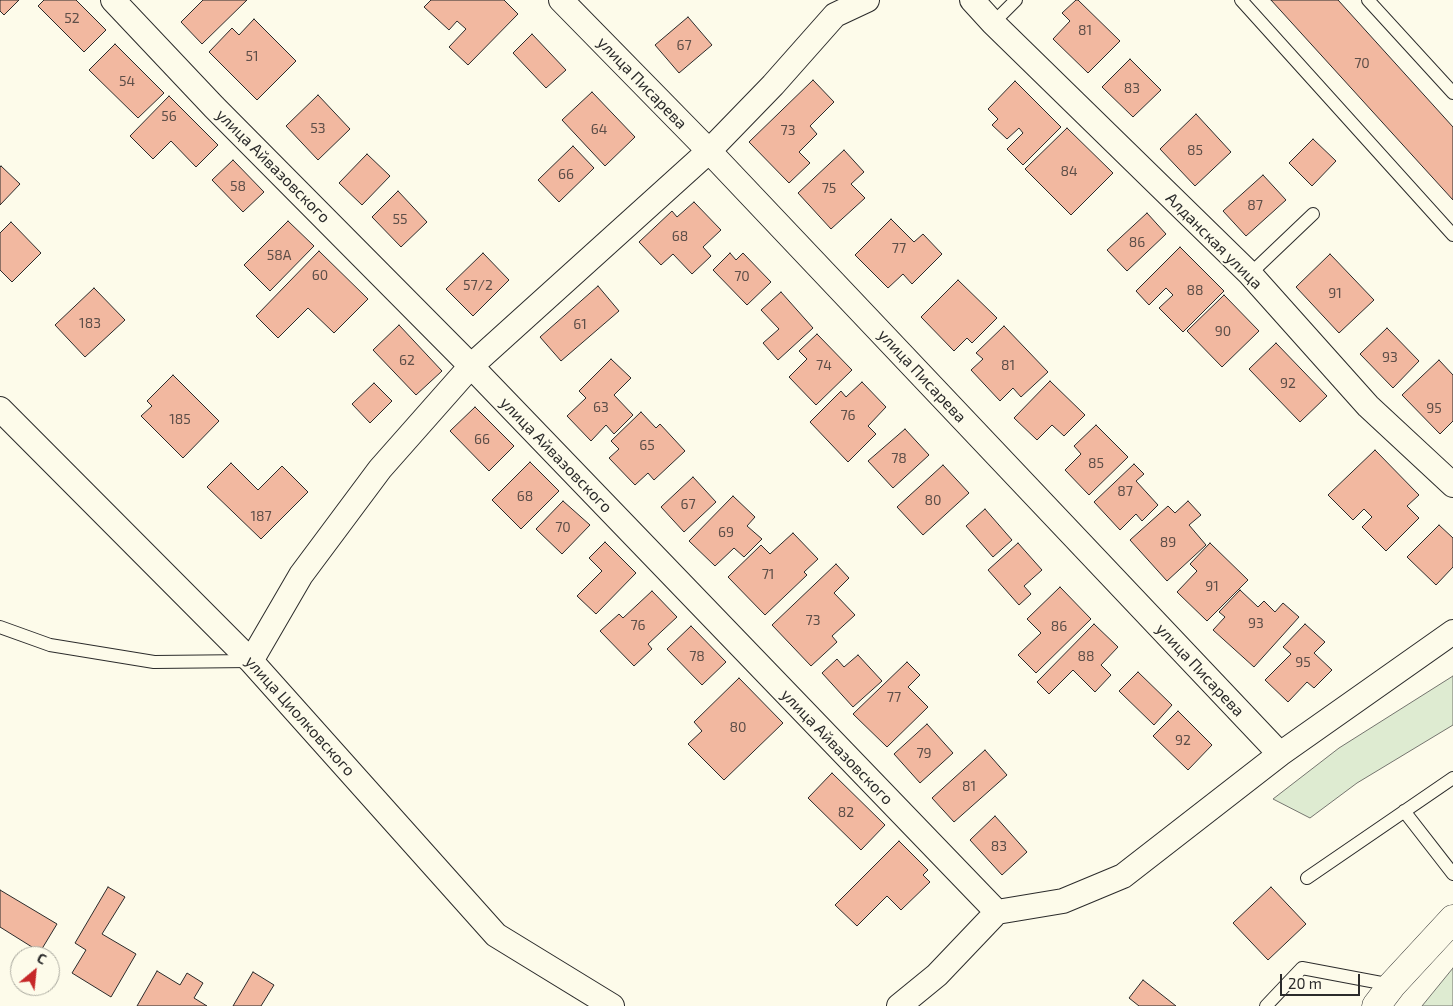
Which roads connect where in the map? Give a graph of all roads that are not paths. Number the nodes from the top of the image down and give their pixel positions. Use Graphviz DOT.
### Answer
graph roads {
  1 [pos="113,0"];
  2 [pos="561,0"];
  3 [pos="867,0"];
  4 [pos="972,0"];
  5 [pos="1016,0"];
  6 [pos="1241,0"];
  7 [pos="1368,0"];
  8 [pos="993,22"];
  9 [pos="1453,93"];
  10 [pos="709,151"];
  11 [pos="1312,214"];
  12 [pos="1453,235"];
  13 [pos="1250,274"];
  14 [pos="471,366"];
  15 [pos="0,409"];
  16 [pos="1453,485"];
  17 [pos="0,627"];
  18 [pos="1453,632"];
  19 [pos="251,661"];
  20 [pos="1280,754"];
  21 [pos="1453,778"];
  22 [pos="1404,811"];
  23 [pos="1453,874"];
  24 [pos="1307,878"];
  25 [pos="997,912"];
  26 [pos="1453,919"];
  27 [pos="1384,996"];
  28 [pos="612,1006"];
  29 [pos="899,1006"];
  30 [pos="1266,1006"];
  1 -- 14 [label="street, улица Айвазовского"];
  2 -- 10 [label="street, улица Писарева"];
  3 -- 10 [label="street"];
  4 -- 8 [label="street, Алданская улица"];
  5 -- 8 [label="lane"];
  6 -- 12 [label="lane"];
  7 -- 9 [label="lane"];
  8 -- 13 [label="street, Алданская улица"];
  10 -- 14 [label="street"];
  10 -- 20 [label="street, улица Писарева"];
  11 -- 13 [label="lane"];
  13 -- 16 [label="street, Алданская улица"];
  14 -- 19 [label="street"];
  14 -- 25 [label="street, улица Айвазовского"];
  15 -- 19 [label="street, улица Циолковского"];
  17 -- 19 [label="lane"];
  18 -- 20 [label="street"];
  19 -- 28 [label="street, улица Циолковского"];
  20 -- 25 [label="street"];
  21 -- 22 [label="lane"];
  22 -- 23 [label="lane"];
  22 -- 24 [label="lane"];
  25 -- 29 [label="street"];
  26 -- 27 [label="highway"];
  27 -- 30 [label="lane"];
}
